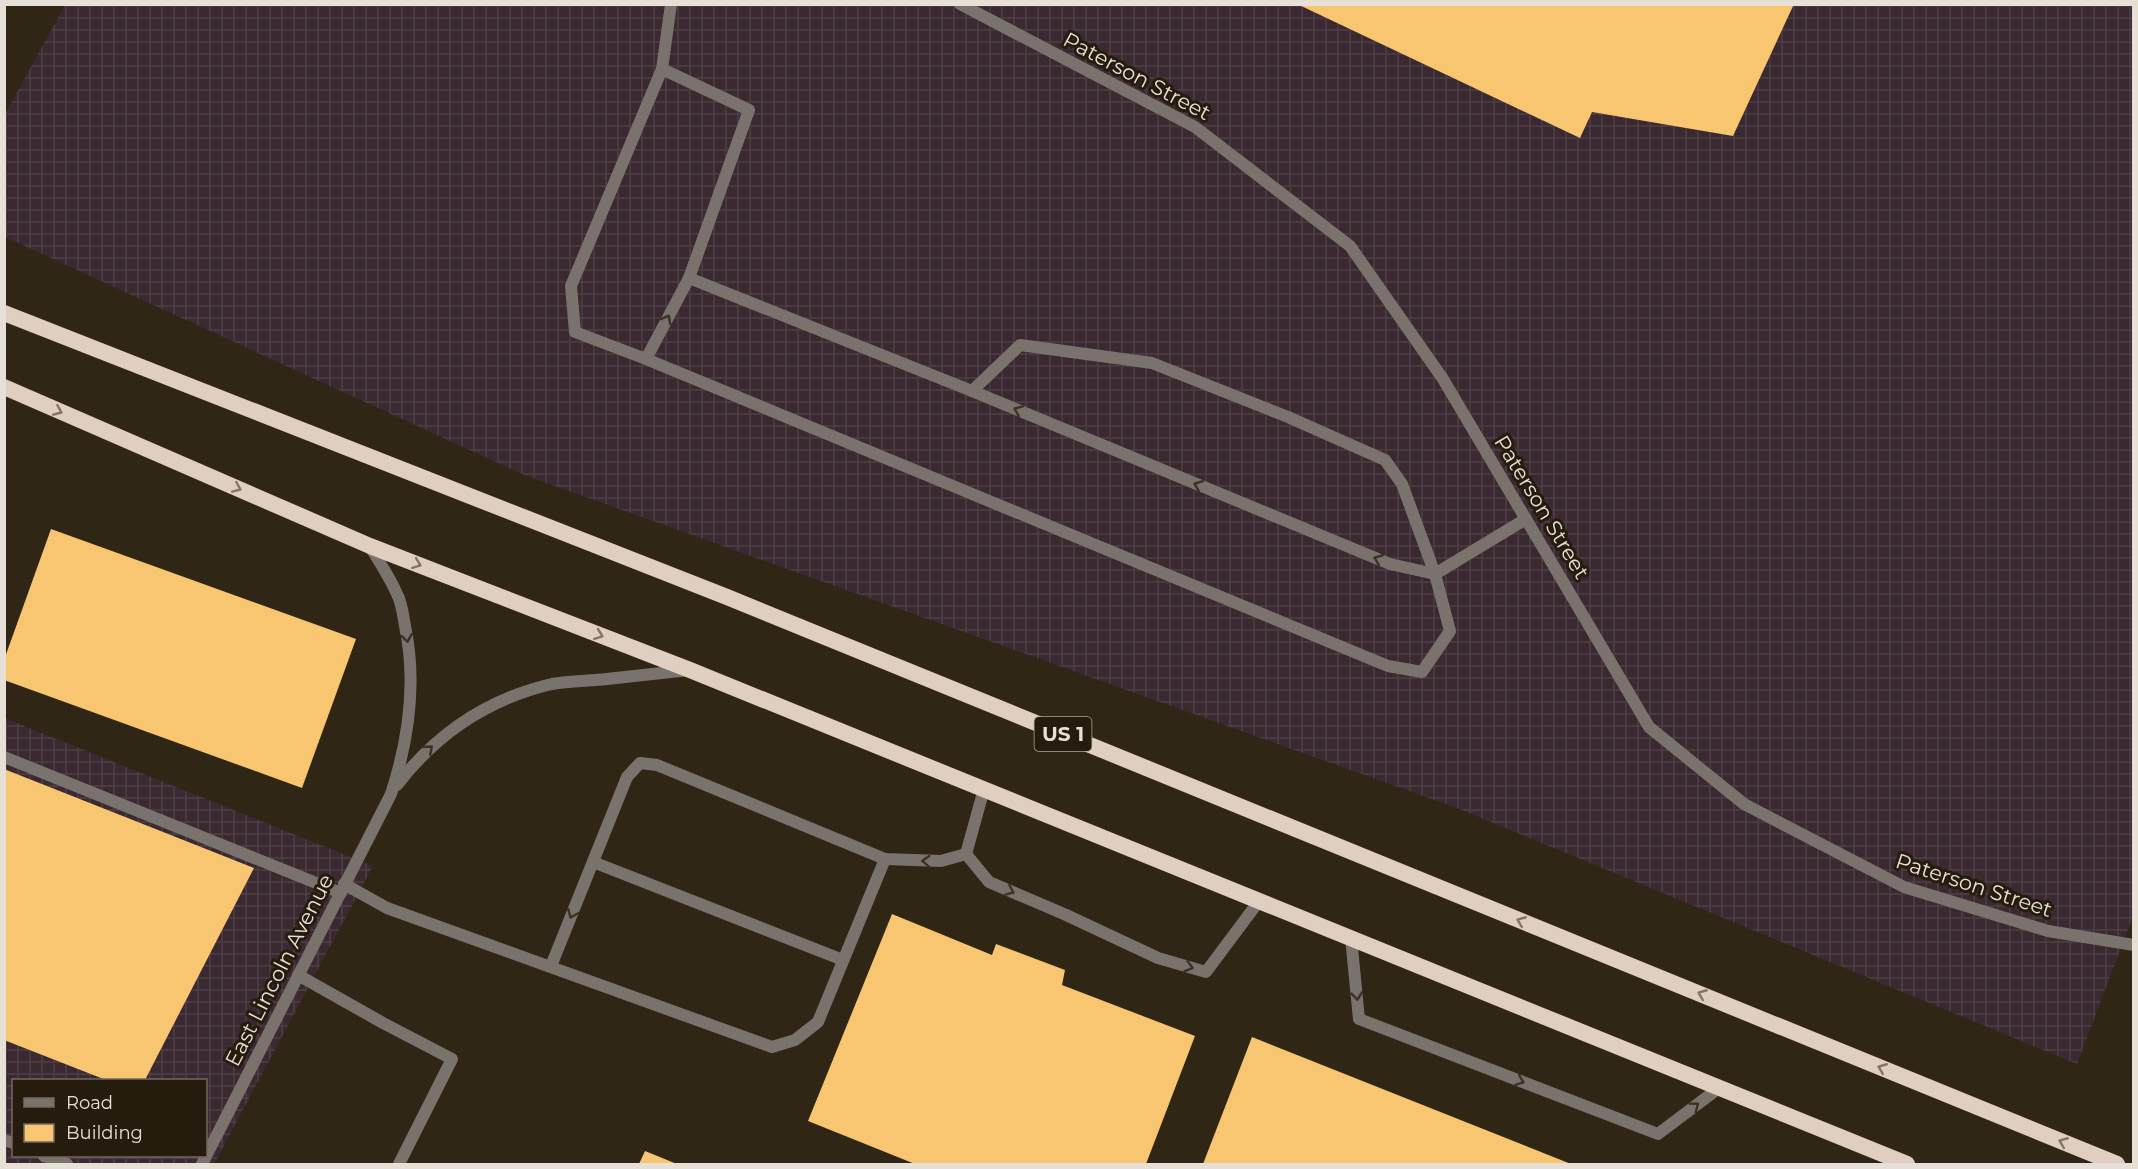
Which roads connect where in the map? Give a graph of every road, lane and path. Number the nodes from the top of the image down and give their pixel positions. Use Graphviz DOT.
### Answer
graph roads {
  1 [pos="671,4"];
  2 [pos="960,4"];
  3 [pos="662,69"];
  4 [pos="688,278"];
  5 [pos="4,313"];
  6 [pos="646,359"];
  7 [pos="4,387"];
  8 [pos="972,391"];
  9 [pos="1526,519"];
  10 [pos="370,546"];
  11 [pos="1435,574"];
  12 [pos="690,670"];
  13 [pos="4,756"];
  14 [pos="984,789"];
  15 [pos="391,794"];
  16 [pos="966,854"];
  17 [pos="885,859"];
  18 [pos="593,862"];
  19 [pos="343,889"];
  20 [pos="1259,900"];
  21 [pos="1351,938"];
  22 [pos="2133,945"];
  23 [pos="843,960"];
  24 [pos="551,966"];
  25 [pos="298,975"];
  26 [pos="1719,1088"];
  27 [pos="207,1154"];
  28 [pos="49,1157"];
  29 [pos="67,1164"];
  30 [pos="399,1164"];
  31 [pos="1907,1164"];
  32 [pos="2117,1164"];
  1 -- 3 [label="street"];
  2 -- 9 [label="street, Paterson Street"];
  3 -- 4 [label="street"];
  3 -- 6 [label="street"];
  6 -- 4 [label="street, one-way"];
  4 -- 8 [label="street"];
  32 -- 5 [label="highway, US 1, one-way"];
  6 -- 11 [label="street"];
  7 -- 10 [label="highway, one-way"];
  11 -- 8 [label="street, one-way"];
  8 -- 11 [label="street"];
  9 -- 11 [label="street"];
  9 -- 22 [label="street, Paterson Street"];
  10 -- 12 [label="highway, one-way"];
  10 -- 15 [label="street, East Lincoln Avenue, one-way"];
  12 -- 14 [label="highway"];
  15 -- 12 [label="street, East Lincoln Avenue, one-way"];
  13 -- 19 [label="street"];
  14 -- 16 [label="street"];
  14 -- 20 [label="highway"];
  15 -- 19 [label="street, East Lincoln Avenue"];
  16 -- 17 [label="street, one-way"];
  16 -- 20 [label="street, one-way"];
  17 -- 18 [label="street"];
  17 -- 23 [label="street"];
  18 -- 23 [label="street"];
  18 -- 24 [label="street, one-way"];
  19 -- 24 [label="street"];
  19 -- 25 [label="street, East Lincoln Avenue"];
  20 -- 21 [label="highway"];
  21 -- 26 [label="highway"];
  21 -- 26 [label="street, one-way"];
  23 -- 24 [label="street"];
  25 -- 27 [label="street, East Lincoln Avenue"];
  25 -- 30 [label="street"];
  26 -- 31 [label="highway"];
  28 -- 29 [label="street"];
}
